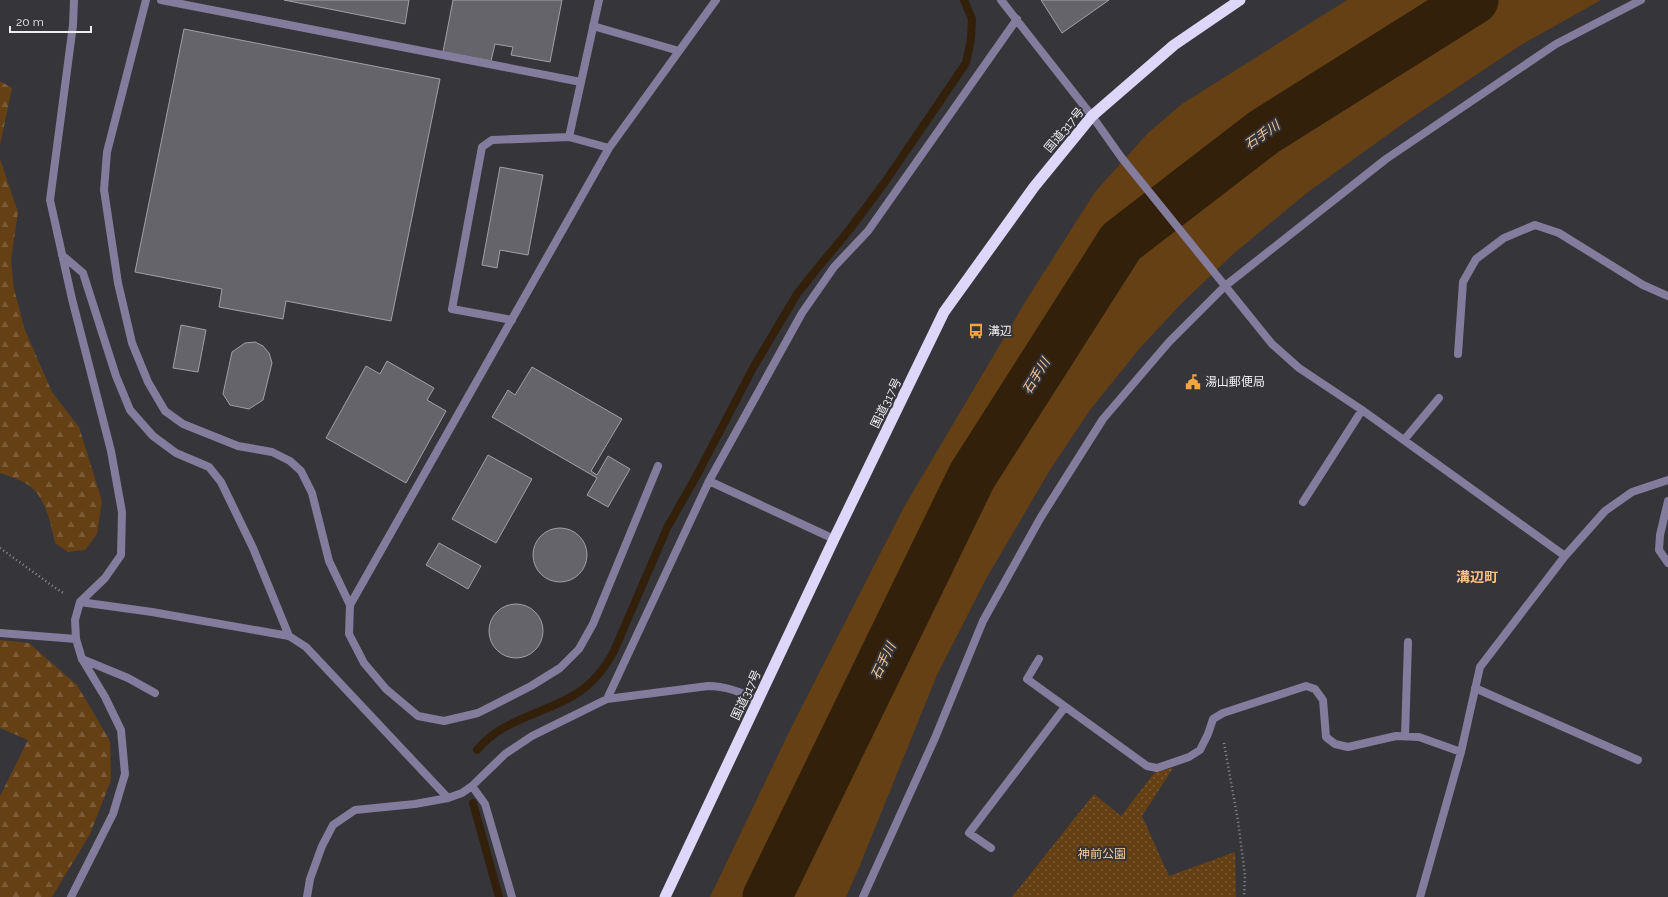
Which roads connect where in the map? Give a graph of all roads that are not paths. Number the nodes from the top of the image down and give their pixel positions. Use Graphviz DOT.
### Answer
graph roads {
  1 [pos="74,0"];
  2 [pos="146,0"];
  3 [pos="161,0"];
  4 [pos="599,0"];
  5 [pos="716,0"];
  6 [pos="1002,0"];
  7 [pos="1240,0"];
  8 [pos="1641,0"];
  9 [pos="1017,19"];
  10 [pos="593,26"];
  11 [pos="679,51"];
  12 [pos="581,82"];
  13 [pos="1092,116"];
  14 [pos="569,137"];
  15 [pos="609,148"];
  16 [pos="62,255"];
  17 [pos="1225,286"];
  18 [pos="1668,296"];
  19 [pos="512,320"];
  20 [pos="1458,354"];
  21 [pos="1439,398"];
  22 [pos="1362,410"];
  23 [pos="1404,440"];
  24 [pos="658,466"];
  25 [pos="1668,480"];
  26 [pos="708,481"];
  27 [pos="1302,502"];
  28 [pos="1668,502"];
  29 [pos="834,539"];
  30 [pos="1565,556"];
  31 [pos="1668,563"];
  32 [pos="80,602"];
  33 [pos="350,605"];
  34 [pos="0,633"];
  35 [pos="289,636"];
  36 [pos="76,639"];
  37 [pos="1408,642"];
  38 [pos="82,659"];
  39 [pos="1039,659"];
  40 [pos="1475,688"];
  41 [pos="155,693"];
  42 [pos="607,699"];
  43 [pos="758,701"];
  44 [pos="1065,707"];
  45 [pos="1405,736"];
  46 [pos="1461,752"];
  47 [pos="1638,760"];
  48 [pos="472,786"];
  49 [pos="448,798"];
  50 [pos="991,848"];
  51 [pos="71,897"];
  52 [pos="307,897"];
  53 [pos="512,897"];
  54 [pos="665,897"];
  55 [pos="863,897"];
  56 [pos="1420,897"];
  1 -- 16 [label="street"];
  2 -- 33 [label="street"];
  3 -- 12 [label="street"];
  4 -- 10 [label="street"];
  5 -- 11 [label="street"];
  6 -- 9 [label="street"];
  7 -- 13 [label="highway, 国道317号"];
  8 -- 17 [label="street"];
  9 -- 13 [label="street"];
  9 -- 26 [label="street"];
  10 -- 11 [label="street"];
  10 -- 12 [label="street"];
  11 -- 15 [label="street"];
  12 -- 14 [label="street"];
  13 -- 17 [label="street"];
  13 -- 29 [label="highway, 国道317号"];
  14 -- 15 [label="street"];
  14 -- 19 [label="street"];
  15 -- 19 [label="street"];
  16 -- 32 [label="street"];
  16 -- 35 [label="street"];
  17 -- 22 [label="street"];
  17 -- 55 [label="street"];
  18 -- 20 [label="street"];
  19 -- 33 [label="street"];
  21 -- 23 [label="street"];
  22 -- 23 [label="street"];
  22 -- 27 [label="street"];
  23 -- 30 [label="street"];
  24 -- 33 [label="street"];
  25 -- 30 [label="street"];
  26 -- 29 [label="street"];
  26 -- 42 [label="street"];
  28 -- 31 [label="street"];
  29 -- 43 [label="highway, 国道317号"];
  30 -- 40 [label="street"];
  32 -- 35 [label="street"];
  32 -- 36 [label="street"];
  34 -- 36 [label="street"];
  35 -- 49 [label="street"];
  36 -- 38 [label="street"];
  37 -- 45 [label="street"];
  38 -- 41 [label="street"];
  38 -- 51 [label="street"];
  39 -- 44 [label="street"];
  40 -- 46 [label="street"];
  40 -- 47 [label="street"];
  42 -- 43 [label="street"];
  42 -- 48 [label="street"];
  43 -- 54 [label="highway, 国道317号"];
  44 -- 45 [label="street"];
  44 -- 50 [label="street"];
  45 -- 46 [label="street"];
  46 -- 56 [label="street"];
  48 -- 49 [label="street"];
  48 -- 53 [label="street"];
  49 -- 52 [label="street"];
}
